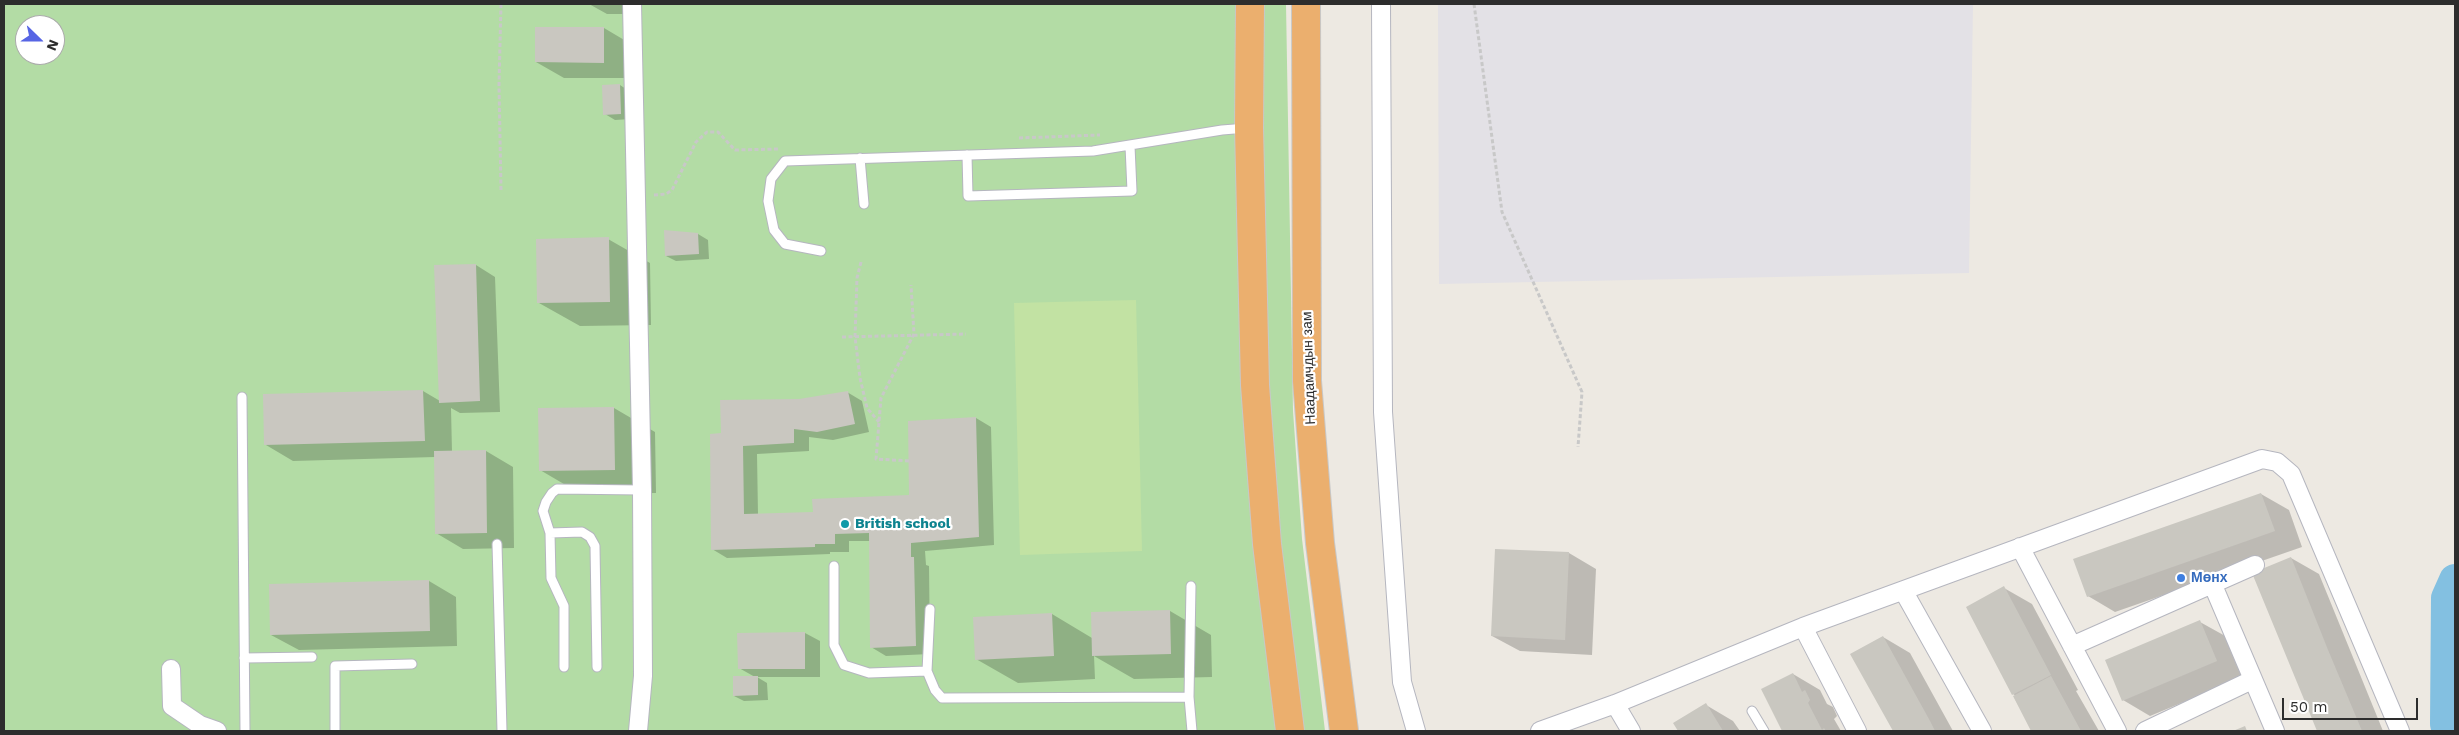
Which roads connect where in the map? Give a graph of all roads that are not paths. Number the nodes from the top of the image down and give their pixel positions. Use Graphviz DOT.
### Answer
graph roads {
  1 [pos="632,4"];
  2 [pos="1250,4"];
  3 [pos="1306,4"];
  4 [pos="1381,4"];
  5 [pos="1249,128"];
  6 [pos="1130,146"];
  7 [pos="967,155"];
  8 [pos="860,158"];
  9 [pos="864,204"];
  10 [pos="821,251"];
  11 [pos="242,397"];
  12 [pos="642,490"];
  13 [pos="550,533"];
  14 [pos="497,544"];
  15 [pos="2020,547"];
  16 [pos="2255,565"];
  17 [pos="834,566"];
  18 [pos="2212,584"];
  19 [pos="1190,586"];
  20 [pos="1904,592"];
  21 [pos="930,609"];
  22 [pos="1803,627"];
  23 [pos="2072,646"];
  24 [pos="312,657"];
  25 [pos="244,658"];
  26 [pos="412,664"];
  27 [pos="564,667"];
  28 [pos="597,667"];
  29 [pos="171,669"];
  30 [pos="927,671"];
  31 [pos="2252,680"];
  32 [pos="1190,697"];
  33 [pos="1614,704"];
  34 [pos="1752,712"];
  35 [pos="1573,726"];
  36 [pos="217,731"];
  37 [pos="245,731"];
  38 [pos="335,731"];
  39 [pos="502,731"];
  40 [pos="638,731"];
  41 [pos="1192,731"];
  42 [pos="1290,731"];
  43 [pos="1344,731"];
  44 [pos="1416,731"];
  45 [pos="1540,731"];
  46 [pos="1630,731"];
  47 [pos="1764,731"];
  48 [pos="1857,731"];
  49 [pos="1982,731"];
  50 [pos="2117,731"];
  51 [pos="2144,731"];
  52 [pos="2275,731"];
  53 [pos="2400,731"];
  1 -- 12 [label="street"];
  2 -- 5 [label="highway"];
  3 -- 43 [label="highway, Наадамчдын зам"];
  4 -- 44 [label="street"];
  5 -- 6 [label="lane"];
  5 -- 42 [label="highway"];
  6 -- 7 [label="lane"];
  6 -- 7 [label="lane"];
  7 -- 8 [label="lane"];
  8 -- 9 [label="lane"];
  8 -- 10 [label="lane"];
  11 -- 25 [label="lane"];
  12 -- 13 [label="lane"];
  12 -- 40 [label="street"];
  13 -- 27 [label="lane"];
  13 -- 28 [label="lane"];
  14 -- 39 [label="lane"];
  15 -- 20 [label="street"];
  15 -- 23 [label="street"];
  15 -- 53 [label="street"];
  16 -- 18 [label="street"];
  17 -- 30 [label="lane"];
  18 -- 23 [label="street"];
  18 -- 31 [label="street"];
  19 -- 32 [label="lane"];
  20 -- 22 [label="street"];
  20 -- 49 [label="street"];
  21 -- 30 [label="lane"];
  22 -- 33 [label="street"];
  22 -- 48 [label="street"];
  23 -- 50 [label="street"];
  24 -- 25 [label="lane"];
  25 -- 37 [label="lane"];
  26 -- 38 [label="lane"];
  29 -- 36 [label="street"];
  30 -- 32 [label="lane"];
  31 -- 51 [label="street"];
  31 -- 52 [label="street"];
  32 -- 41 [label="lane"];
  33 -- 35 [label="street"];
  33 -- 46 [label="street"];
  34 -- 47 [label="lane"];
  35 -- 45 [label="street"];
}
